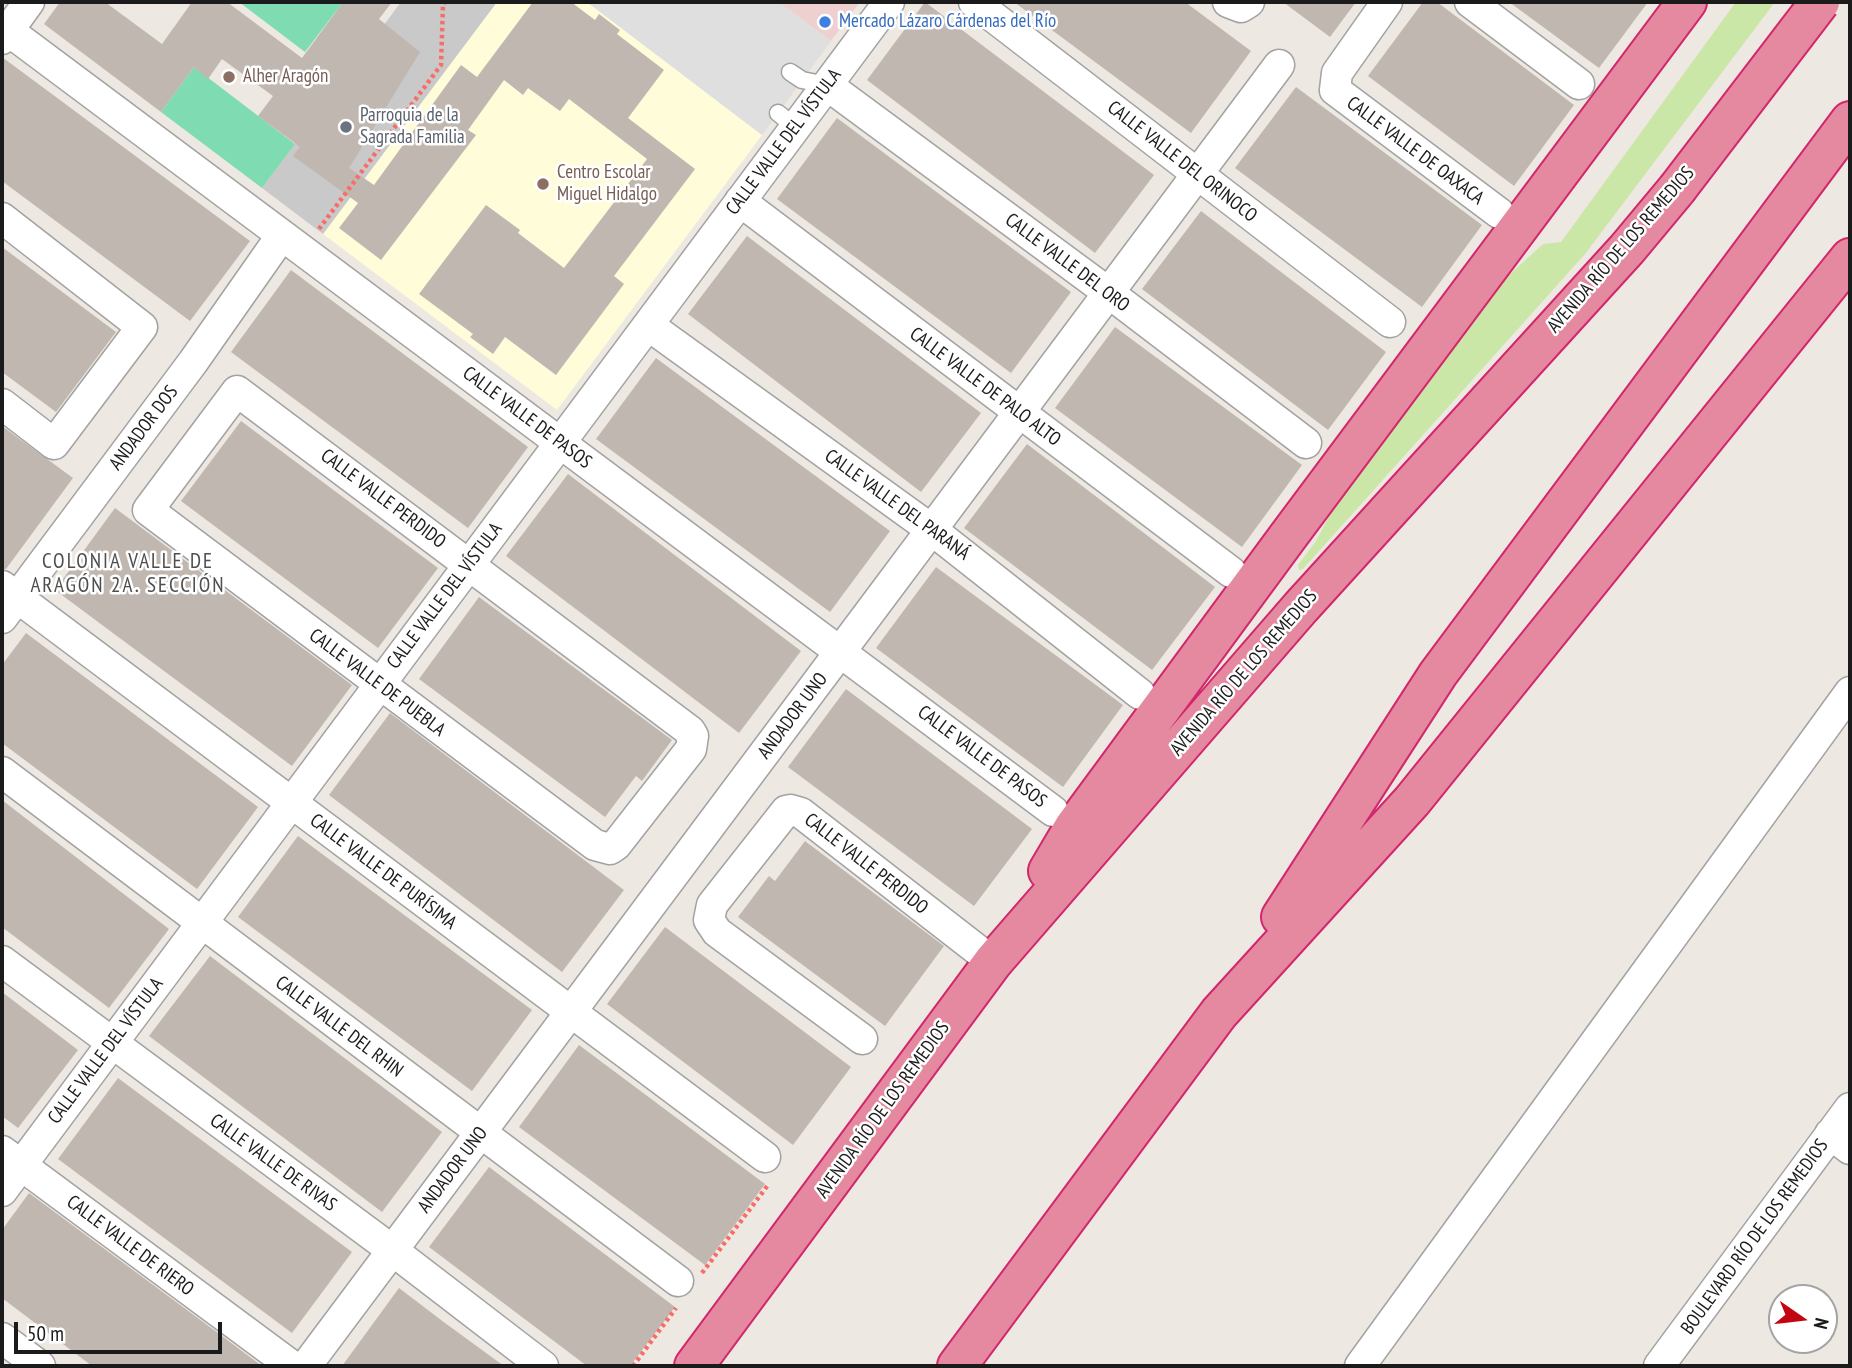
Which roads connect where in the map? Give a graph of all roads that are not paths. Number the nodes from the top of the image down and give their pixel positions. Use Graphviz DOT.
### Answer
graph roads {
  1 [pos="29,2"];
  2 [pos="889,2"];
  3 [pos="974,2"];
  4 [pos="1228,2"];
  5 [pos="1249,2"];
  6 [pos="1387,2"];
  7 [pos="1470,2"];
  8 [pos="1687,2"];
  9 [pos="1820,2"];
  10 [pos="4,32"];
  11 [pos="1279,65"];
  12 [pos="790,72"];
  13 [pos="1579,84"];
  14 [pos="827,85"];
  15 [pos="1850,121"];
  16 [pos="1198,174"];
  17 [pos="740,201"];
  18 [pos="1499,214"];
  19 [pos="2,218"];
  20 [pos="293,243"];
  21 [pos="1846,264"];
  22 [pos="1109,293"];
  23 [pos="1390,322"];
  24 [pos="648,325"];
  25 [pos="237,391"];
  26 [pos="2,404"];
  27 [pos="1020,412"];
  28 [pos="560,443"];
  29 [pos="1306,443"];
  30 [pos="932,530"];
  31 [pos="470,564"];
  32 [pos="1231,572"];
  33 [pos="7,601"];
  34 [pos="840,652"];
  35 [pos="379,684"];
  36 [pos="1850,692"];
  37 [pos="1140,694"];
  38 [pos="2,772"];
  39 [pos="291,803"];
  40 [pos="1053,811"];
  41 [pos="610,849"];
  42 [pos="201,924"];
  43 [pos="2,961"];
  44 [pos="993,962"];
  45 [pos="571,1012"];
  46 [pos="1219,1013"];
  47 [pos="862,1039"];
  48 [pos="111,1044"];
  49 [pos="1850,1108"];
  50 [pos="481,1132"];
  51 [pos="1840,1142"];
  52 [pos="11,1158"];
  53 [pos="769,1167"];
  54 [pos="2,1191"];
  55 [pos="392,1250"];
  56 [pos="687,1286"];
  57 [pos="2,1338"];
  58 [pos="40,1366"];
  59 [pos="292,1366"];
  60 [pos="306,1366"];
  61 [pos="544,1366"];
  62 [pos="694,1366"];
  63 [pos="957,1366"];
  64 [pos="1360,1366"];
  65 [pos="1660,1366"];
  1 -- 10 [label="street"];
  2 -- 14 [label="street, CALLE VALLE DEL VÍSTULA"];
  3 -- 16 [label="street, CALLE VALLE DEL ORINOCO"];
  4 -- 5 [label="street"];
  6 -- 18 [label="street, CALLE VALLE DE OAXACA"];
  7 -- 13 [label="street"];
  8 -- 44 [label="highway"];
  9 -- 44 [label="highway, AVENIDA RÍO DE LOS REMEDIOS, bridge"];
  10 -- 20 [label="street, CALLE VALLE DE PASOS"];
  11 -- 16 [label="street, ANDADOR UNO"];
  12 -- 14 [label="lane"];
  14 -- 17 [label="street, CALLE VALLE DEL VÍSTULA"];
  14 -- 22 [label="street, CALLE VALLE DEL ORO"];
  15 -- 46 [label="highway"];
  16 -- 22 [label="street, ANDADOR UNO"];
  16 -- 23 [label="street, CALLE VALLE DEL ORINOCO"];
  17 -- 24 [label="street, CALLE VALLE DEL VÍSTULA"];
  17 -- 27 [label="street, CALLE VALLE DE PALO ALTO"];
  19 -- 26 [label="street"];
  20 -- 28 [label="street, CALLE VALLE DE PASOS"];
  20 -- 33 [label="street, ANDADOR DOS"];
  21 -- 46 [label="highway"];
  22 -- 27 [label="street, ANDADOR UNO"];
  22 -- 29 [label="street, CALLE VALLE DEL ORO"];
  24 -- 28 [label="street, CALLE VALLE DEL VÍSTULA"];
  24 -- 30 [label="street, CALLE VALLE DEL PARANÁ"];
  25 -- 31 [label="street, CALLE VALLE PERDIDO"];
  25 -- 35 [label="street, CALLE VALLE DE PUEBLA"];
  27 -- 30 [label="street, ANDADOR UNO"];
  27 -- 32 [label="street, CALLE VALLE DE PALO ALTO"];
  28 -- 31 [label="street, CALLE VALLE DEL VÍSTULA"];
  28 -- 34 [label="street, CALLE VALLE DE PASOS"];
  30 -- 34 [label="street, ANDADOR UNO"];
  30 -- 37 [label="street, CALLE VALLE DEL PARANÁ"];
  31 -- 35 [label="street, CALLE VALLE DEL VÍSTULA"];
  31 -- 41 [label="street, CALLE VALLE PERDIDO"];
  33 -- 39 [label="street, CALLE VALLE DE PURÍSIMA"];
  34 -- 40 [label="street, CALLE VALLE DE PASOS"];
  34 -- 45 [label="street, ANDADOR UNO"];
  35 -- 39 [label="street, CALLE VALLE DEL VÍSTULA"];
  35 -- 41 [label="street, CALLE VALLE DE PUEBLA"];
  36 -- 64 [label="street"];
  38 -- 42 [label="street, CALLE VALLE DEL RHIN"];
  39 -- 42 [label="street, CALLE VALLE DEL VÍSTULA"];
  39 -- 45 [label="street, CALLE VALLE DE PURÍSIMA"];
  42 -- 48 [label="street, CALLE VALLE DEL VÍSTULA"];
  42 -- 50 [label="street, CALLE VALLE DEL RHIN"];
  43 -- 48 [label="street, CALLE VALLE DE RIVAS"];
  44 -- 47 [label="street, CALLE VALLE PERDIDO"];
  44 -- 62 [label="highway, AVENIDA RÍO DE LOS REMEDIOS"];
  45 -- 50 [label="street, ANDADOR UNO"];
  45 -- 53 [label="street, CALLE VALLE DE PURÍSIMA"];
  46 -- 63 [label="highway"];
  48 -- 52 [label="street, CALLE VALLE DEL VÍSTULA"];
  48 -- 55 [label="street, CALLE VALLE DE RIVAS"];
  49 -- 51 [label="street, BOULEVARD RÍO DE LOS REMEDIOS"];
  50 -- 55 [label="street, ANDADOR UNO"];
  50 -- 56 [label="street, CALLE VALLE DEL RHIN"];
  51 -- 65 [label="street, BOULEVARD RÍO DE LOS REMEDIOS"];
  52 -- 54 [label="street, CALLE VALLE DEL VÍSTULA"];
  52 -- 59 [label="street, CALLE VALLE DE RIERO"];
  55 -- 60 [label="street, ANDADOR UNO"];
  55 -- 61 [label="street, CALLE VALLE DE RIVAS"];
  57 -- 58 [label="street"];
}
